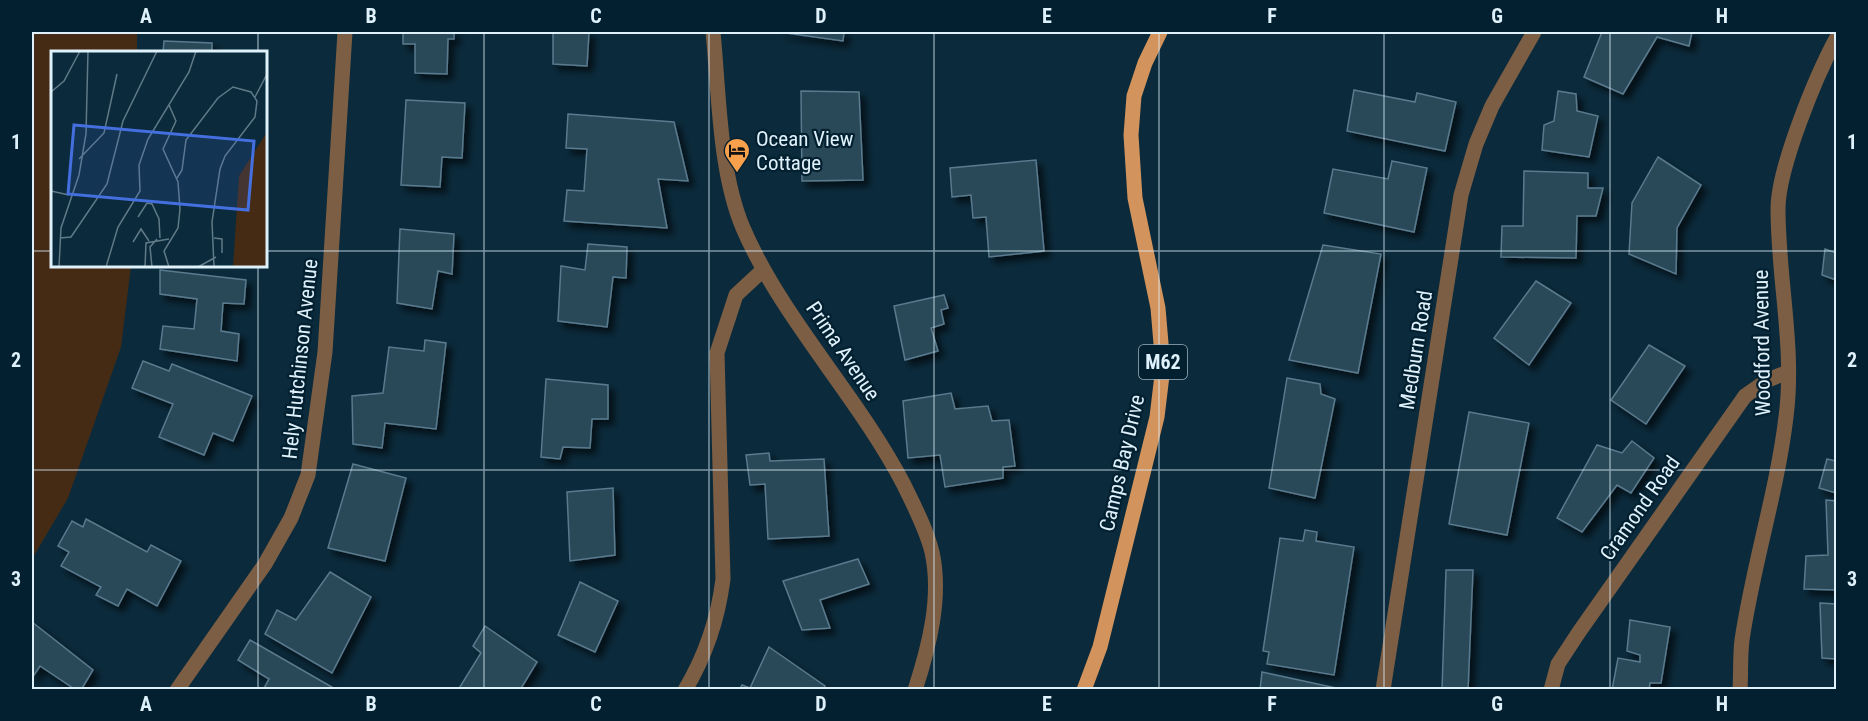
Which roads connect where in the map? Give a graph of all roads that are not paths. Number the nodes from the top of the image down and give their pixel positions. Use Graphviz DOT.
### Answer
graph roads {
  1 [pos="345,32"];
  2 [pos="713,32"];
  3 [pos="1160,32"];
  4 [pos="1534,32"];
  5 [pos="1836,39"];
  6 [pos="763,270"];
  7 [pos="1788,372"];
  8 [pos="177,690"];
  9 [pos="685,690"];
  10 [pos="915,690"];
  11 [pos="1084,690"];
  12 [pos="1383,690"];
  13 [pos="1551,690"];
  14 [pos="1740,690"];
  1 -- 8 [label="street, Hely Hutchinson Avenue"];
  2 -- 6 [label="street, Prima Avenue"];
  3 -- 11 [label="main road, Camps Bay Drive / M62"];
  4 -- 12 [label="street, Medburn Road"];
  5 -- 7 [label="street, Woodford Avenue"];
  6 -- 9 [label="street"];
  6 -- 10 [label="street, Prima Avenue"];
  7 -- 13 [label="street, Cramond Road"];
  7 -- 14 [label="street, Woodford Avenue"];
}
